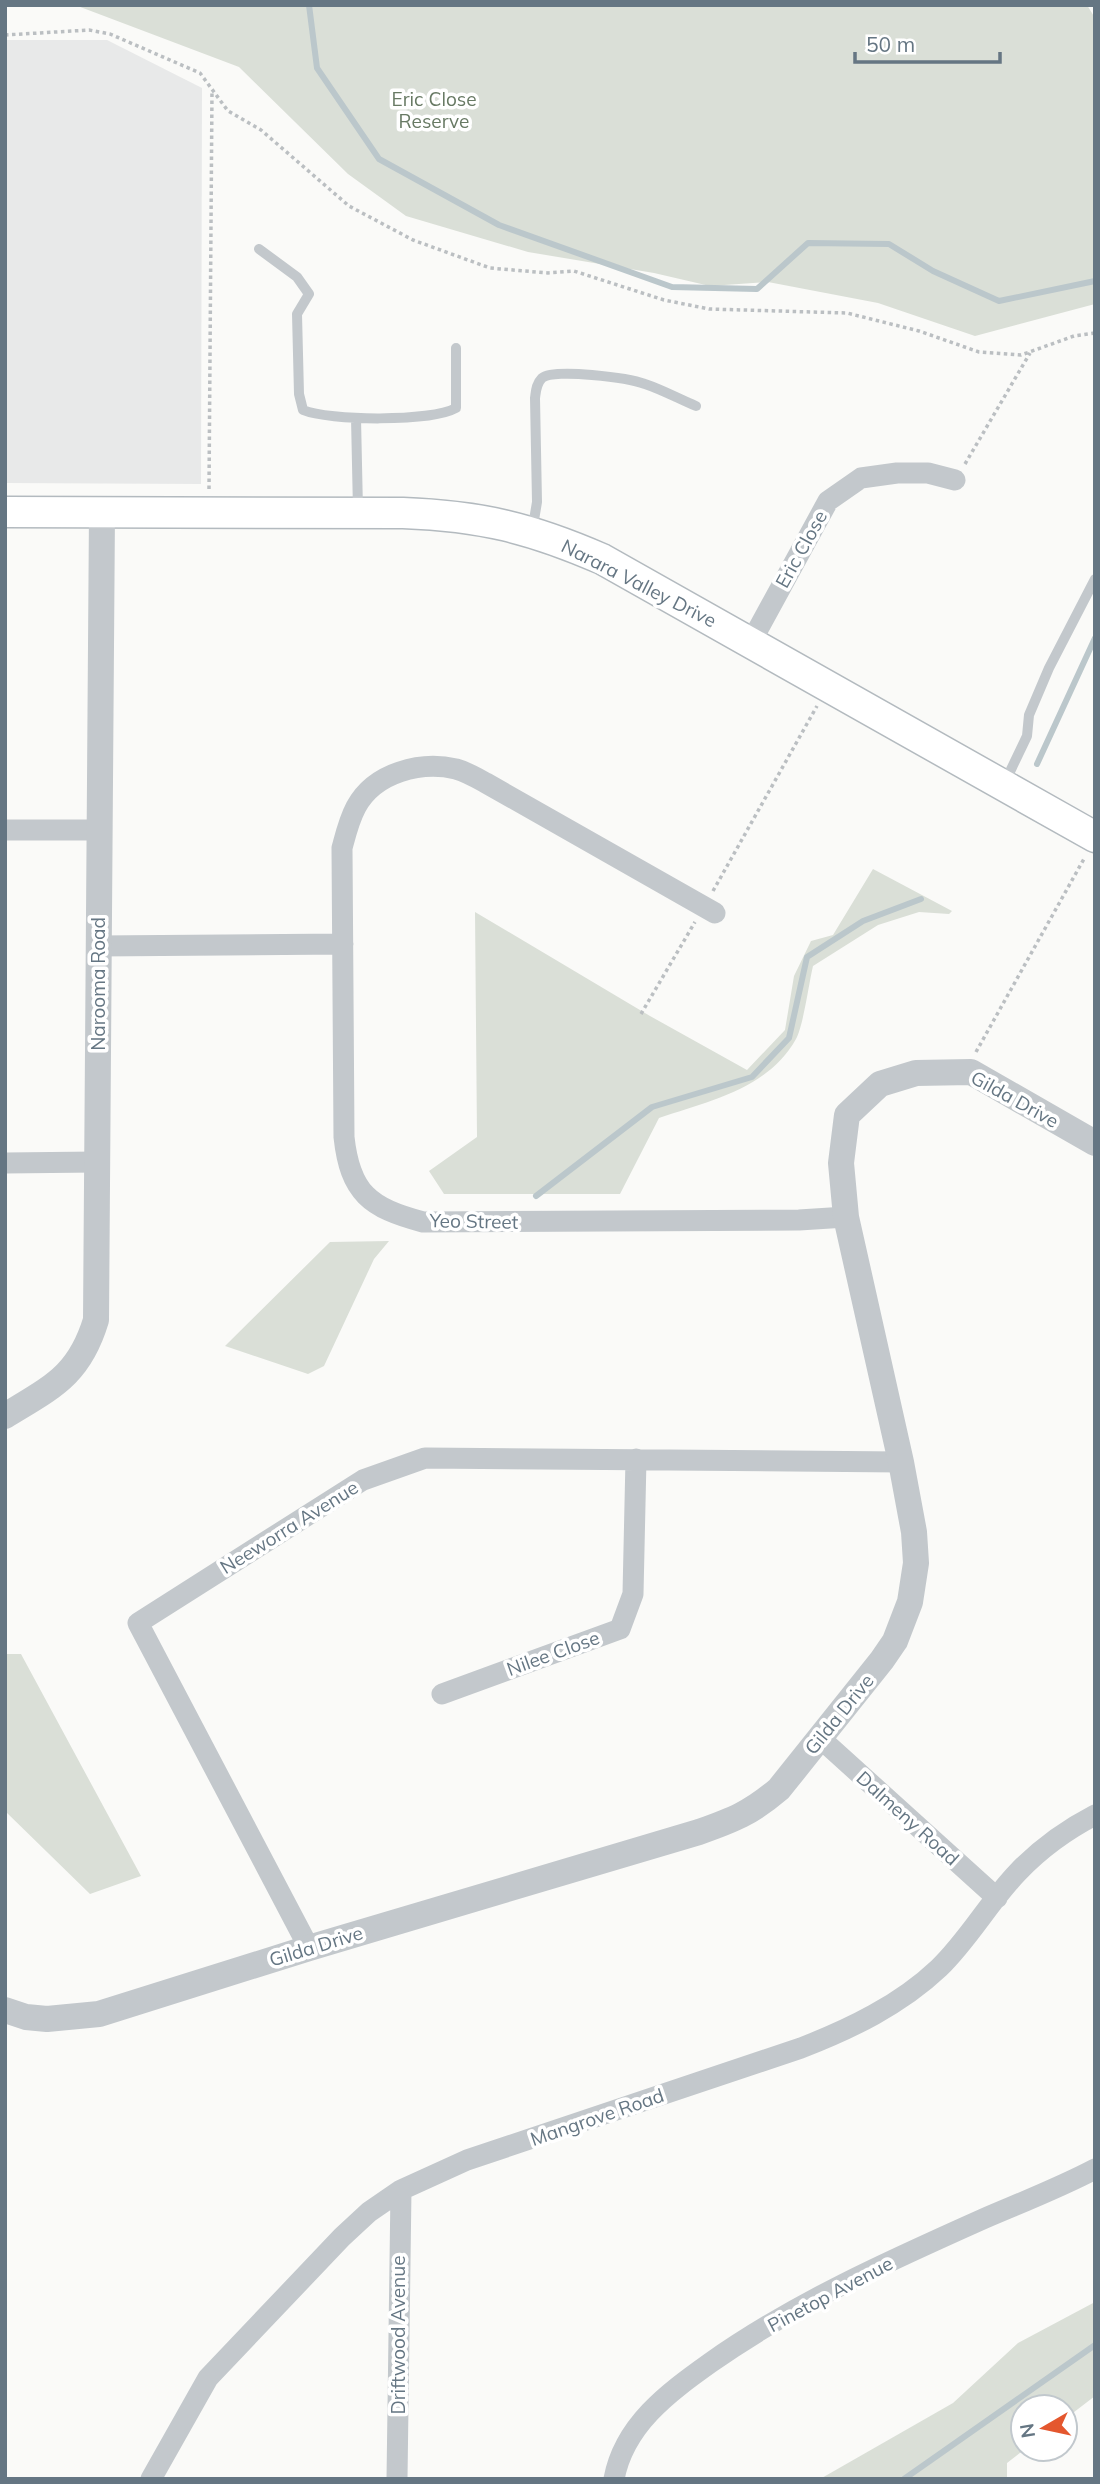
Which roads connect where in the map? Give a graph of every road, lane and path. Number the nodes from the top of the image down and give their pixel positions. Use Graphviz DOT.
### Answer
graph roads {
  1 [pos="5,35"];
  2 [pos="212,88"];
  3 [pos="260,249"];
  4 [pos="1095,333"];
  5 [pos="456,348"];
  6 [pos="1031,351"];
  7 [pos="696,406"];
  8 [pos="356,418"];
  9 [pos="951,479"];
  10 [pos="102,511"];
  11 [pos="5,512"];
  12 [pos="209,512"];
  13 [pos="358,513"];
  14 [pos="532,532"];
  15 [pos="1095,579"];
  16 [pos="751,642"];
  17 [pos="818,704"];
  18 [pos="1004,785"];
  19 [pos="5,830"];
  20 [pos="99,830"];
  21 [pos="1091,845"];
  22 [pos="710,910"];
  23 [pos="343,944"];
  24 [pos="98,946"];
  25 [pos="641,1014"];
  26 [pos="965,1072"];
  27 [pos="1095,1143"];
  28 [pos="97,1162"];
  29 [pos="5,1163"];
  30 [pos="846,1217"];
  31 [pos="5,1416"];
  32 [pos="636,1459"];
  33 [pos="901,1462"];
  34 [pos="442,1694"];
  35 [pos="820,1738"];
  36 [pos="1095,1815"];
  37 [pos="997,1898"];
  38 [pos="309,1948"];
  39 [pos="5,2010"];
  40 [pos="1095,2169"];
  41 [pos="401,2190"];
  42 [pos="151,2479"];
  43 [pos="397,2479"];
  44 [pos="614,2479"];
  1 -- 2 [label="path"];
  2 -- 6 [label="path"];
  2 -- 12 [label="path"];
  3 -- 8 [label="lane"];
  4 -- 6 [label="path"];
  5 -- 8 [label="lane"];
  6 -- 9 [label="path"];
  7 -- 14 [label="lane"];
  8 -- 13 [label="lane"];
  9 -- 16 [label="street, Eric Close"];
  10 -- 11 [label="main road, Narara Valley Drive"];
  10 -- 12 [label="main road, Narara Valley Drive"];
  10 -- 20 [label="street, Narooma Road"];
  12 -- 13 [label="main road, Narara Valley Drive"];
  13 -- 14 [label="main road, Narara Valley Drive"];
  14 -- 16 [label="main road, Narara Valley Drive"];
  15 -- 18 [label="lane"];
  16 -- 18 [label="main road, Narara Valley Drive"];
  17 -- 22 [label="path"];
  18 -- 21 [label="main road, Narara Valley Drive"];
  19 -- 20 [label="street"];
  20 -- 24 [label="street, Narooma Road"];
  21 -- 26 [label="path"];
  22 -- 23 [label="street, Yeo Street"];
  22 -- 25 [label="path"];
  23 -- 24 [label="street"];
  23 -- 30 [label="street, Yeo Street"];
  24 -- 28 [label="street, Narooma Road"];
  26 -- 27 [label="street, Gilda Drive"];
  26 -- 30 [label="street, Gilda Drive"];
  28 -- 29 [label="street"];
  28 -- 31 [label="street, Narooma Road"];
  30 -- 33 [label="street, Gilda Drive"];
  32 -- 33 [label="street, Neeworra Avenue"];
  32 -- 34 [label="street, Nilee Close"];
  32 -- 38 [label="street, Neeworra Avenue"];
  33 -- 35 [label="street, Gilda Drive"];
  35 -- 37 [label="street, Dalmeny Road"];
  35 -- 38 [label="street, Gilda Drive"];
  36 -- 37 [label="street, Mangrove Road"];
  37 -- 41 [label="street, Mangrove Road"];
  38 -- 39 [label="street, Gilda Drive"];
  40 -- 44 [label="street, Pinetop Avenue"];
  41 -- 42 [label="street, Mangrove Road"];
  41 -- 43 [label="street, Driftwood Avenue"];
}
